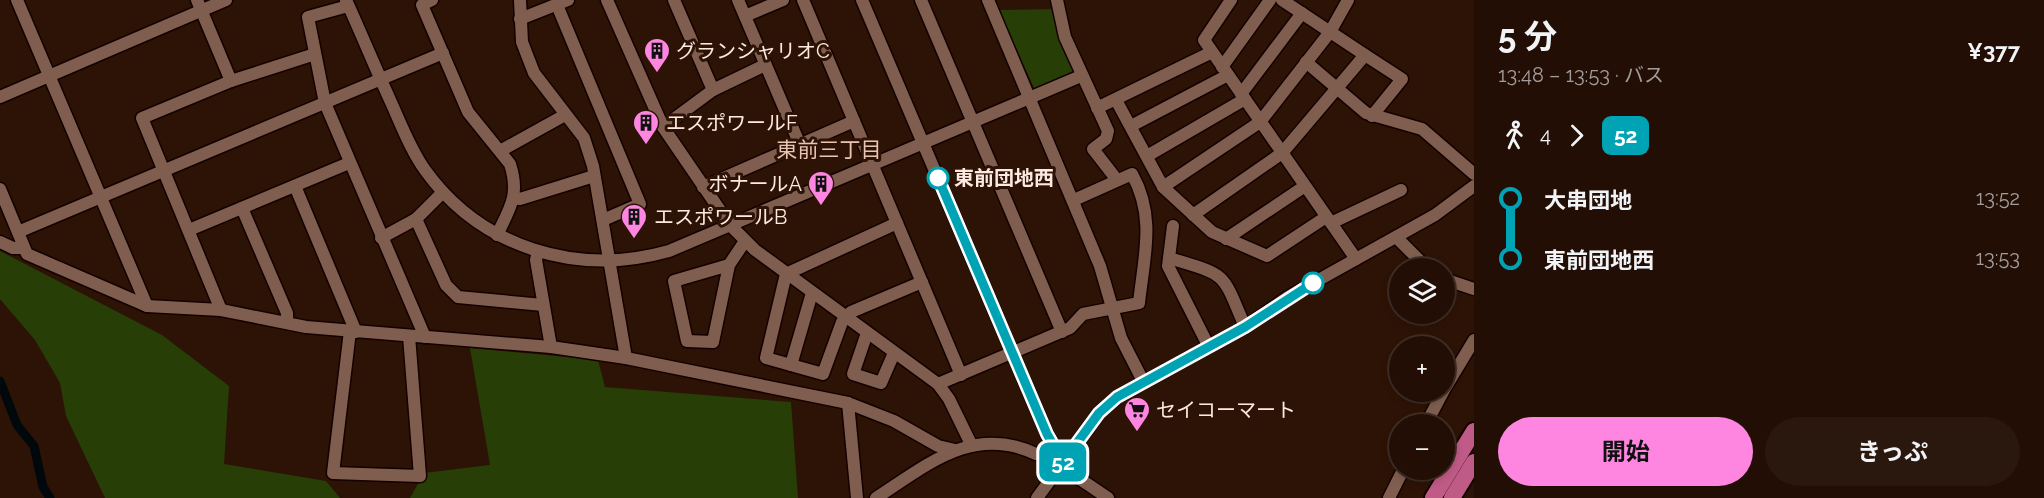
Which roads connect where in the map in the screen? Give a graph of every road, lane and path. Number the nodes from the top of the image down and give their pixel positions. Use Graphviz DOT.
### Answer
graph roads {
  1 [pos="17,0"];
  2 [pos="226,0"];
  3 [pos="432,0"];
  4 [pos="520,0"];
  5 [pos="608,0"];
  6 [pos="674,0"];
  7 [pos="738,0"];
  8 [pos="783,0"];
  9 [pos="803,0"];
  10 [pos="862,0"];
  11 [pos="921,0"];
  12 [pos="988,0"];
  13 [pos="1057,0"];
  14 [pos="1231,0"];
  15 [pos="1270,0"];
  16 [pos="1282,0"];
  17 [pos="1348,0"];
  18 [pos="562,2"];
  19 [pos="347,3"];
  20 [pos="199,5"];
  21 [pos="1302,13"];
  22 [pos="745,16"];
  23 [pos="520,20"];
  24 [pos="1330,32"];
  25 [pos="1212,52"];
  26 [pos="443,53"];
  27 [pos="315,54"];
  28 [pos="1365,55"];
  29 [pos="1306,62"];
  30 [pos="765,65"];
  31 [pos="1225,71"];
  32 [pos="49,75"];
  33 [pos="1081,76"];
  34 [pos="381,79"];
  35 [pos="231,81"];
  36 [pos="1337,89"];
  37 [pos="713,90"];
  38 [pos="0,97"];
  39 [pos="1243,97"];
  40 [pos="1030,98"];
  41 [pos="1116,100"];
  42 [pos="325,103"];
  43 [pos="1097,108"];
  44 [pos="565,115"];
  45 [pos="1372,116"];
  46 [pos="854,121"];
  47 [pos="973,122"];
  48 [pos="1260,122"];
  49 [pos="1131,126"];
  50 [pos="663,128"];
  51 [pos="923,144"];
  52 [pos="800,145"];
  53 [pos="500,151"];
  54 [pos="1282,153"];
  55 [pos="1147,156"];
  56 [pos="349,163"];
  57 [pos="873,165"];
  58 [pos="164,172"];
  59 [pos="1474,174"];
  60 [pos="594,176"];
  61 [pos="1117,180"];
  62 [pos="295,186"];
  63 [pos="1305,186"];
  64 [pos="1474,186"];
  65 [pos="703,187"];
  66 [pos="1163,187"];
  67 [pos="0,189"];
  68 [pos="1401,190"];
  69 [pos="443,192"];
  70 [pos="101,198"];
  71 [pos="514,198"];
  72 [pos="1074,200"];
  73 [pos="242,208"];
  74 [pos="1193,215"];
  75 [pos="416,219"];
  76 [pos="603,220"];
  77 [pos="1328,220"];
  78 [pos="897,223"];
  79 [pos="730,225"];
  80 [pos="1173,226"];
  81 [pos="189,230"];
  82 [pos="18,232"];
  83 [pos="497,235"];
  84 [pos="1396,237"];
  85 [pos="381,238"];
  86 [pos="1226,239"];
  87 [pos="0,242"];
  88 [pos="745,242"];
  89 [pos="24,248"];
  90 [pos="538,252"];
  91 [pos="1169,258"];
  92 [pos="1417,258"];
  93 [pos="1356,259"];
  94 [pos="611,260"];
  95 [pos="729,265"];
  96 [pos="786,274"];
  97 [pos="922,282"];
  98 [pos="1455,283"];
  99 [pos="1474,289"];
  100 [pos="812,293"];
  101 [pos="543,305"];
  102 [pos="147,306"];
  103 [pos="1112,308"];
  104 [pos="221,310"];
  105 [pos="845,318"];
  106 [pos="287,322"];
  107 [pos="1245,327"];
  108 [pos="353,332"];
  109 [pos="1062,332"];
  110 [pos="867,333"];
  111 [pos="409,336"];
  112 [pos="425,337"];
  113 [pos="1474,340"];
  114 [pos="1209,346"];
  115 [pos="551,347"];
  116 [pos="894,353"];
  117 [pos="1012,353"];
  118 [pos="626,358"];
  119 [pos="791,365"];
  120 [pos="1455,372"];
  121 [pos="961,375"];
  122 [pos="1143,381"];
  123 [pos="938,384"];
  124 [pos="848,403"];
  125 [pos="1474,431"];
  126 [pos="971,444"];
  127 [pos="955,450"];
  128 [pos="1035,454"];
  129 [pos="1063,462"];
  130 [pos="1474,462"];
  131 [pos="1398,480"];
  132 [pos="857,498"];
  133 [pos="876,498"];
  134 [pos="1037,498"];
  135 [pos="1108,498"];
  136 [pos="1389,498"];
  137 [pos="1433,498"];
  138 [pos="1452,498"];
  1 -- 32 [label="street"];
  2 -- 20 [label="street"];
  3 -- 26 [label="street"];
  4 -- 23 [label="street"];
  5 -- 50 [label="street"];
  6 -- 37 [label="street"];
  7 -- 22 [label="street"];
  8 -- 22 [label="street"];
  9 -- 46 [label="street"];
  10 -- 51 [label="street"];
  11 -- 47 [label="street"];
  12 -- 40 [label="street"];
  13 -- 33 [label="street"];
  14 -- 25 [label="street"];
  15 -- 31 [label="street"];
  16 -- 21 [label="street"];
  17 -- 24 [label="street"];
  18 -- 23 [label="street"];
  18 -- 76 [label="street"];
  19 -- 27 [label="street"];
  19 -- 34 [label="street"];
  20 -- 32 [label="street"];
  20 -- 35 [label="street"];
  21 -- 24 [label="street"];
  21 -- 39 [label="street"];
  22 -- 30 [label="street"];
  23 -- 44 [label="street"];
  24 -- 28 [label="street"];
  24 -- 29 [label="street"];
  25 -- 31 [label="street"];
  25 -- 41 [label="street"];
  26 -- 34 [label="street"];
  26 -- 53 [label="street"];
  27 -- 35 [label="street"];
  27 -- 42 [label="street"];
  28 -- 36 [label="street"];
  28 -- 45 [label="street"];
  29 -- 36 [label="street"];
  29 -- 48 [label="street"];
  30 -- 37 [label="street"];
  30 -- 52 [label="street"];
  31 -- 39 [label="street"];
  31 -- 49 [label="street"];
  32 -- 38 [label="street"];
  32 -- 70 [label="street"];
  33 -- 40 [label="street"];
  33 -- 43 [label="street"];
  34 -- 42 [label="street"];
  34 -- 69 [label="street"];
  35 -- 58 [label="street"];
  36 -- 45 [label="street"];
  36 -- 54 [label="street"];
  37 -- 50 [label="street"];
  39 -- 48 [label="street"];
  39 -- 55 [label="street"];
  40 -- 47 [label="street"];
  40 -- 72 [label="street"];
  41 -- 43 [label="street"];
  41 -- 49 [label="street"];
  42 -- 56 [label="street"];
  42 -- 58 [label="street"];
  43 -- 61 [label="street"];
  44 -- 53 [label="street"];
  44 -- 60 [label="street"];
  45 -- 59 [label="street"];
  46 -- 52 [label="street"];
  46 -- 57 [label="street"];
  47 -- 51 [label="street"];
  47 -- 109 [label="street"];
  48 -- 54 [label="street"];
  48 -- 66 [label="street"];
  49 -- 55 [label="street"];
  50 -- 65 [label="street"];
  51 -- 57 [label="street"];
  51 -- 117 [label="street"];
  52 -- 65 [label="street"];
  53 -- 71 [label="street"];
  54 -- 63 [label="street"];
  54 -- 74 [label="street"];
  55 -- 66 [label="street"];
  56 -- 62 [label="street"];
  56 -- 85 [label="street"];
  57 -- 78 [label="street"];
  57 -- 79 [label="street"];
  58 -- 70 [label="street"];
  58 -- 81 [label="street"];
  60 -- 71 [label="street"];
  60 -- 76 [label="street"];
  61 -- 72 [label="street"];
  61 -- 103 [label="street"];
  62 -- 73 [label="street"];
  62 -- 108 [label="street"];
  63 -- 77 [label="street"];
  63 -- 86 [label="street"];
  64 -- 84 [label="street"];
  65 -- 79 [label="street"];
  66 -- 74 [label="street"];
  67 -- 82 [label="street"];
  68 -- 77 [label="street"];
  69 -- 75 [label="street"];
  69 -- 83 [label="street"];
  70 -- 82 [label="street"];
  70 -- 102 [label="street"];
  71 -- 83 [label="street"];
  72 -- 103 [label="street"];
  73 -- 81 [label="street"];
  73 -- 106 [label="street"];
  74 -- 86 [label="street"];
  75 -- 85 [label="street"];
  75 -- 101 [label="street"];
  76 -- 94 [label="street"];
  77 -- 86 [label="street"];
  77 -- 93 [label="street"];
  78 -- 96 [label="street"];
  78 -- 97 [label="street"];
  79 -- 88 [label="street"];
  79 -- 94 [label="street"];
  80 -- 91 [label="street"];
  81 -- 104 [label="street"];
  82 -- 89 [label="street"];
  83 -- 90 [label="street"];
  84 -- 92 [label="street"];
  84 -- 93 [label="street"];
  85 -- 112 [label="street"];
  87 -- 89 [label="street"];
  88 -- 95 [label="street"];
  88 -- 96 [label="street"];
  89 -- 102 [label="street"];
  90 -- 94 [label="street"];
  90 -- 101 [label="street"];
  91 -- 107 [label="street"];
  91 -- 114 [label="street"];
  93 -- 107 [label="street"];
  94 -- 118 [label="street"];
  95 -- 95 [label="street"];
  96 -- 100 [label="street"];
  96 -- 119 [label="street"];
  97 -- 105 [label="street"];
  97 -- 121 [label="street"];
  98 -- 99 [label="street"];
  100 -- 105 [label="street"];
  100 -- 119 [label="street"];
  101 -- 115 [label="street"];
  102 -- 104 [label="street"];
  103 -- 109 [label="street"];
  103 -- 122 [label="street"];
  104 -- 106 [label="street"];
  105 -- 110 [label="street"];
  105 -- 119 [label="street"];
  106 -- 108 [label="street"];
  107 -- 114 [label="street"];
  108 -- 111 [label="street"];
  108 -- 111 [label="street"];
  109 -- 117 [label="street"];
  110 -- 116 [label="street"];
  110 -- 116 [label="street"];
  111 -- 112 [label="street"];
  112 -- 115 [label="street"];
  113 -- 120 [label="street"];
  114 -- 122 [label="street"];
  115 -- 118 [label="street"];
  116 -- 123 [label="street"];
  117 -- 121 [label="street"];
  117 -- 129 [label="street"];
  118 -- 124 [label="street"];
  121 -- 123 [label="street"];
  122 -- 129 [label="street"];
  123 -- 126 [label="street"];
  124 -- 127 [label="street"];
  124 -- 132 [label="street"];
  125 -- 137 [label="highway"];
  126 -- 127 [label="street"];
  126 -- 128 [label="street"];
  127 -- 133 [label="street"];
  129 -- 134 [label="street"];
  129 -- 135 [label="street"];
  130 -- 138 [label="highway"];
  131 -- 136 [label="street"];
}
